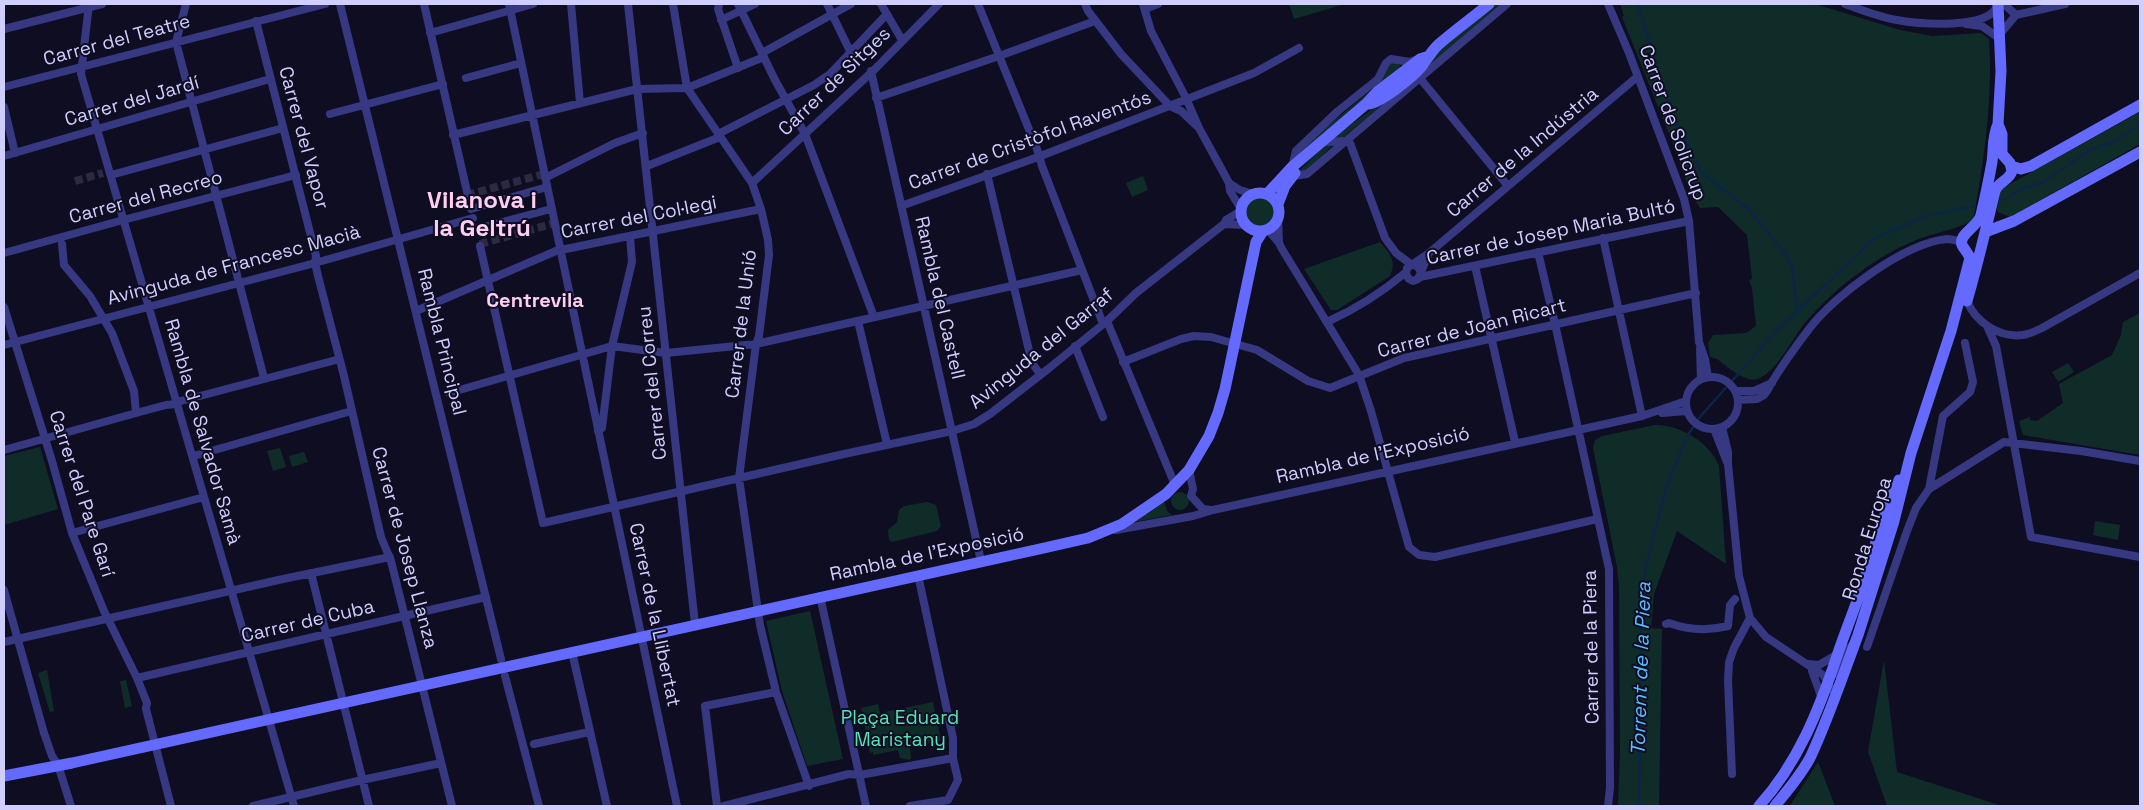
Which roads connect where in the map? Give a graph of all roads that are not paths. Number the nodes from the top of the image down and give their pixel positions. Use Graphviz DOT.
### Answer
graph roads {
  1 [pos="102,4"];
  2 [pos="186,4"];
  3 [pos="325,4"];
  4 [pos="340,4"];
  5 [pos="424,4"];
  6 [pos="534,4"];
  7 [pos="571,4"];
  8 [pos="628,4"];
  9 [pos="672,4"];
  10 [pos="719,4"];
  11 [pos="755,4"];
  12 [pos="827,4"];
  13 [pos="850,4"];
  14 [pos="881,4"];
  15 [pos="939,4"];
  16 [pos="978,4"];
  17 [pos="1085,4"];
  18 [pos="1158,4"];
  19 [pos="1489,4"];
  20 [pos="1507,4"];
  21 [pos="1608,4"];
  22 [pos="1845,4"];
  23 [pos="1998,4"];
  24 [pos="2004,4"];
  25 [pos="2066,4"];
  26 [pos="89,6"];
  27 [pos="1144,6"];
  28 [pos="510,7"];
  29 [pos="740,7"];
  30 [pos="831,14"];
  31 [pos="887,14"];
  32 [pos="2016,15"];
  33 [pos="721,20"];
  34 [pos="256,21"];
  35 [pos="1095,21"];
  36 [pos="1959,22"];
  37 [pos="4,28"];
  38 [pos="430,33"];
  39 [pos="2000,37"];
  40 [pos="902,40"];
  41 [pos="176,42"];
  42 [pos="1299,48"];
  43 [pos="850,51"];
  44 [pos="763,55"];
  45 [pos="999,56"];
  46 [pos="1423,58"];
  47 [pos="521,63"];
  48 [pos="1404,66"];
  49 [pos="81,67"];
  50 [pos="738,68"];
  51 [pos="871,72"];
  52 [pos="1419,77"];
  53 [pos="1637,77"];
  54 [pos="466,78"];
  55 [pos="270,79"];
  56 [pos="443,84"];
  57 [pos="1401,85"];
  58 [pos="4,87"];
  59 [pos="688,88"];
  60 [pos="638,90"];
  61 [pos="876,98"];
  62 [pos="1186,98"];
  63 [pos="785,99"];
  64 [pos="192,101"];
  65 [pos="580,103"];
  66 [pos="1366,104"];
  67 [pos="366,105"];
  68 [pos="2140,105"];
  69 [pos="1170,106"];
  70 [pos="4,107"];
  71 [pos="330,114"];
  72 [pos="532,115"];
  73 [pos="1998,124"];
  74 [pos="283,128"];
  75 [pos="1199,128"];
  76 [pos="97,129"];
  77 [pos="805,134"];
  78 [pos="453,135"];
  79 [pos="719,135"];
  80 [pos="644,136"];
  81 [pos="1343,141"];
  82 [pos="1320,142"];
  83 [pos="203,149"];
  84 [pos="15,152"];
  85 [pos="2140,152"];
  86 [pos="4,156"];
  87 [pos="1038,157"];
  88 [pos="2008,163"];
  89 [pos="647,166"];
  90 [pos="1991,167"];
  91 [pos="1292,171"];
  92 [pos="544,174"];
  93 [pos="987,174"];
  94 [pos="111,175"];
  95 [pos="296,175"];
  96 [pos="2003,181"];
  97 [pos="752,183"];
  98 [pos="1229,183"];
  99 [pos="1508,186"];
  100 [pos="547,187"];
  101 [pos="467,194"];
  102 [pos="1253,194"];
  103 [pos="1267,194"];
  104 [pos="215,195"];
  105 [pos="1278,204"];
  106 [pos="901,206"];
  107 [pos="471,208"];
  108 [pos="551,209"];
  109 [pos="760,210"];
  110 [pos="1241,210"];
  111 [pos="473,218"];
  112 [pos="1278,219"];
  113 [pos="123,220"];
  114 [pos="1688,221"];
  115 [pos="1224,224"];
  116 [pos="1248,227"];
  117 [pos="476,229"];
  118 [pos="1266,230"];
  119 [pos="654,232"];
  120 [pos="630,236"];
  121 [pos="1603,238"];
  122 [pos="398,239"];
  123 [pos="1966,239"];
  124 [pos="1982,240"];
  125 [pos="1256,242"];
  126 [pos="1280,243"];
  127 [pos="62,244"];
  128 [pos="480,246"];
  129 [pos="560,250"];
  130 [pos="1538,252"];
  131 [pos="4,253"];
  132 [pos="1396,253"];
  133 [pos="1429,254"];
  134 [pos="315,263"];
  135 [pos="1413,265"];
  136 [pos="1476,266"];
  137 [pos="1082,270"];
  138 [pos="1405,272"];
  139 [pos="2140,273"];
  140 [pos="1420,274"];
  141 [pos="318,276"];
  142 [pos="1411,280"];
  143 [pos="488,282"];
  144 [pos="238,283"];
  145 [pos="1014,285"];
  146 [pos="1392,285"];
  147 [pos="1696,292"];
  148 [pos="1967,301"];
  149 [pos="148,306"];
  150 [pos="924,306"];
  151 [pos="4,307"];
  152 [pos="1619,310"];
  153 [pos="416,311"];
  154 [pos="874,317"];
  155 [pos="102,318"];
  156 [pos="858,321"];
  157 [pos="1105,322"];
  158 [pos="1327,322"];
  159 [pos="1556,324"];
  160 [pos="1987,326"];
  161 [pos="1951,331"];
  162 [pos="1492,339"];
  163 [pos="15,342"];
  164 [pos="1965,343"];
  165 [pos="756,344"];
  166 [pos="1235,344"];
  167 [pos="4,345"];
  168 [pos="614,346"];
  169 [pos="1075,346"];
  170 [pos="582,353"];
  171 [pos="666,353"];
  172 [pos="336,360"];
  173 [pos="1123,362"];
  174 [pos="1040,374"];
  175 [pos="1359,375"];
  176 [pos="509,376"];
  177 [pos="264,378"];
  178 [pos="1708,378"];
  179 [pos="1772,383"];
  180 [pos="1735,390"];
  181 [pos="449,392"];
  182 [pos="1738,400"];
  183 [pos="1686,401"];
  184 [pos="179,403"];
  185 [pos="348,412"];
  186 [pos="136,413"];
  187 [pos="1688,413"];
  188 [pos="1646,415"];
  189 [pos="1103,417"];
  190 [pos="1715,428"];
  191 [pos="1578,430"];
  192 [pos="598,431"];
  193 [pos="952,431"];
  194 [pos="45,438"];
  195 [pos="1515,442"];
  196 [pos="887,444"];
  197 [pos="2014,444"];
  198 [pos="4,450"];
  199 [pos="197,454"];
  200 [pos="1911,454"];
  201 [pos="2140,461"];
  202 [pos="1189,470"];
  203 [pos="1388,472"];
  204 [pos="739,478"];
  205 [pos="1175,485"];
  206 [pos="1929,489"];
  207 [pos="681,492"];
  208 [pos="204,497"];
  209 [pos="615,506"];
  210 [pos="1213,510"];
  211 [pos="1597,519"];
  212 [pos="1104,532"];
  213 [pos="72,534"];
  214 [pos="390,557"];
  215 [pos="2140,557"];
  216 [pos="981,561"];
  217 [pos="311,573"];
  218 [pos="918,575"];
  219 [pos="4,590"];
  220 [pos="231,591"];
  221 [pos="820,596"];
  222 [pos="486,597"];
  223 [pos="1735,599"];
  224 [pos="757,610"];
  225 [pos="404,617"];
  226 [pos="108,618"];
  227 [pos="1750,618"];
  228 [pos="696,624"];
  229 [pos="1666,624"];
  230 [pos="1849,624"];
  231 [pos="326,635"];
  232 [pos="641,636"];
  233 [pos="17,638"];
  234 [pos="1855,640"];
  235 [pos="4,642"];
  236 [pos="249,652"];
  237 [pos="572,652"];
  238 [pos="1838,654"];
  239 [pos="1807,666"];
  240 [pos="503,667"];
  241 [pos="137,678"];
  242 [pos="1825,678"];
  243 [pos="423,685"];
  244 [pos="776,692"];
  245 [pos="1836,696"];
  246 [pos="1822,700"];
  247 [pos="342,702"];
  248 [pos="268,719"];
  249 [pos="589,732"];
  250 [pos="156,744"];
  251 [pos="534,744"];
  252 [pos="953,758"];
  253 [pos="442,763"];
  254 [pos="58,765"];
  255 [pos="1732,774"];
  256 [pos="860,775"];
  257 [pos="4,776"];
  258 [pos="362,780"];
  259 [pos="809,786"];
  260 [pos="292,797"];
  261 [pos="71,806"];
  262 [pos="171,806"];
  263 [pos="253,806"];
  264 [pos="294,806"];
  265 [pos="369,806"];
  266 [pos="452,806"];
  267 [pos="539,806"];
  268 [pos="607,806"];
  269 [pos="678,806"];
  270 [pos="717,806"];
  271 [pos="724,806"];
  272 [pos="866,806"];
  273 [pos="910,806"];
  274 [pos="1608,806"];
  275 [pos="1759,806"];
  276 [pos="1775,806"];
  1 -- 26 [label="street"];
  2 -- 41 [label="street"];
  3 -- 34 [label="street, Carrer del Teatre"];
  4 -- 67 [label="street, Rambla Principal"];
  5 -- 38 [label="street"];
  6 -- 28 [label="street"];
  7 -- 65 [label="street"];
  8 -- 60 [label="street, Carrer del Correu"];
  9 -- 59 [label="street, Carrer de la Unió"];
  10 -- 33 [label="street"];
  11 -- 29 [label="street"];
  12 -- 30 [label="street"];
  13 -- 30 [label="street"];
  14 -- 31 [label="street"];
  15 -- 40 [label="street, Carrer de Sitges"];
  16 -- 45 [label="street"];
  17 -- 35 [label="street"];
  18 -- 27 [label="street"];
  19 -- 46 [label="street"];
  20 -- 52 [label="street"];
  21 -- 53 [label="street, Carrer de Solicrup"];
  22 -- 36 [label="street"];
  23 -- 36 [label="street"];
  23 -- 39 [label="street"];
  24 -- 32 [label="street"];
  25 -- 32 [label="street"];
  26 -- 37 [label="street"];
  26 -- 49 [label="street, Rambla de Salvador Samà"];
  27 -- 62 [label="street"];
  28 -- 38 [label="street"];
  28 -- 47 [label="street, Carrer de la Llibertat"];
  29 -- 33 [label="street"];
  29 -- 44 [label="street"];
  30 -- 43 [label="street"];
  30 -- 44 [label="street"];
  31 -- 40 [label="street"];
  31 -- 43 [label="street"];
  32 -- 39 [label="street"];
  33 -- 50 [label="street"];
  34 -- 41 [label="street, Carrer del Teatre"];
  34 -- 55 [label="street, Carrer del Vapor"];
  35 -- 45 [label="street"];
  35 -- 69 [label="street"];
  36 -- 39 [label="street"];
  38 -- 56 [label="street"];
  39 -- 73 [label="street"];
  40 -- 51 [label="street, Carrer de Sitges"];
  41 -- 49 [label="street, Carrer del Teatre"];
  41 -- 64 [label="street"];
  42 -- 62 [label="street, Carrer de Cristòfol Raventós"];
  43 -- 63 [label="street"];
  44 -- 50 [label="street"];
  44 -- 63 [label="street"];
  45 -- 61 [label="street"];
  45 -- 87 [label="street"];
  46 -- 48 [label="street"];
  46 -- 57 [label="street"];
  47 -- 54 [label="street"];
  47 -- 72 [label="street, Carrer de la Llibertat"];
  48 -- 57 [label="street"];
  48 -- 66 [label="street"];
  48 -- 91 [label="street"];
  49 -- 58 [label="street, Carrer del Teatre"];
  49 -- 76 [label="street, Rambla de Salvador Samà"];
  50 -- 59 [label="street"];
  51 -- 61 [label="street, Rambla del Castell"];
  51 -- 77 [label="street, Carrer de Sitges"];
  52 -- 81 [label="street"];
  52 -- 99 [label="street"];
  53 -- 99 [label="street, Carrer de la Indústria"];
  53 -- 114 [label="street, Carrer de Solicrup"];
  55 -- 64 [label="street, Carrer del Jardí"];
  55 -- 74 [label="street, Carrer del Vapor"];
  56 -- 67 [label="street"];
  56 -- 78 [label="street"];
  57 -- 66 [label="street"];
  59 -- 60 [label="street"];
  59 -- 79 [label="street, Carrer de la Unió"];
  60 -- 65 [label="street"];
  60 -- 80 [label="street, Carrer del Correu"];
  61 -- 106 [label="street, Rambla del Castell"];
  62 -- 69 [label="street, Carrer de Cristòfol Raventós"];
  62 -- 75 [label="street"];
  63 -- 77 [label="street"];
  63 -- 79 [label="street"];
  64 -- 76 [label="street, Carrer del Jardí"];
  64 -- 83 [label="street"];
  65 -- 72 [label="street"];
  66 -- 82 [label="street"];
  67 -- 71 [label="street"];
  67 -- 122 [label="street, Rambla Principal"];
  68 -- 88 [label="street"];
  69 -- 75 [label="street"];
  69 -- 87 [label="street, Carrer de Cristòfol Raventós"];
  70 -- 84 [label="street"];
  72 -- 78 [label="street"];
  72 -- 92 [label="street, Carrer de la Llibertat"];
  73 -- 88 [label="street"];
  73 -- 90 [label="street"];
  74 -- 83 [label="street"];
  74 -- 95 [label="street, Carrer del Vapor"];
  75 -- 98 [label="street"];
  76 -- 84 [label="street, Carrer del Jardí"];
  76 -- 94 [label="street, Rambla de Salvador Samà"];
  77 -- 97 [label="street, Carrer de Sitges"];
  77 -- 154 [label="street"];
  78 -- 101 [label="street"];
  79 -- 89 [label="street"];
  79 -- 97 [label="street, Carrer de la Unió"];
  80 -- 89 [label="street, Carrer del Correu"];
  80 -- 92 [label="street"];
  81 -- 82 [label="street"];
  81 -- 91 [label="street"];
  81 -- 132 [label="street"];
  82 -- 91 [label="street"];
  83 -- 94 [label="street"];
  83 -- 104 [label="street"];
  84 -- 86 [label="street, Carrer del Jardí"];
  85 -- 124 [label="street"];
  87 -- 93 [label="street, Carrer de Cristòfol Raventós"];
  87 -- 137 [label="street"];
  88 -- 90 [label="street"];
  88 -- 96 [label="street, Ronda Europa"];
  89 -- 119 [label="street, Carrer del Correu"];
  90 -- 96 [label="street"];
  90 -- 123 [label="street"];
  91 -- 103 [label="street"];
  91 -- 105 [label="street"];
  92 -- 100 [label="street, Carrer de la Llibertat"];
  93 -- 106 [label="street, Carrer de Cristòfol Raventós"];
  93 -- 145 [label="street"];
  94 -- 113 [label="street, Rambla de Salvador Samà"];
  95 -- 104 [label="street, Carrer del Recreo"];
  95 -- 134 [label="street, Carrer del Vapor"];
  96 -- 124 [label="street, Ronda Europa"];
  97 -- 109 [label="street, Carrer de la Unió"];
  98 -- 102 [label="street"];
  98 -- 110 [label="street"];
  99 -- 133 [label="street, Carrer de la Indústria"];
  100 -- 107 [label="street"];
  100 -- 108 [label="street, Carrer de la Llibertat"];
  102 -- 103 [label="street"];
  102 -- 110 [label="street"];
  103 -- 105 [label="street"];
  104 -- 113 [label="street, Carrer del Recreo"];
  104 -- 144 [label="street"];
  105 -- 112 [label="street"];
  106 -- 150 [label="street, Rambla del Castell"];
  108 -- 117 [label="street"];
  108 -- 129 [label="street, Carrer de la Llibertat"];
  109 -- 119 [label="street, Carrer del Col·legi"];
  109 -- 165 [label="street, Carrer de la Unió"];
  110 -- 115 [label="street, Avinguda del Garraf"];
  110 -- 116 [label="street"];
  111 -- 122 [label="street, Avinguda de Francesc Macià"];
  112 -- 118 [label="street"];
  112 -- 126 [label="street"];
  113 -- 131 [label="street, Carrer del Recreo"];
  113 -- 149 [label="street, Rambla de Salvador Samà"];
  114 -- 121 [label="street, Carrer de Josep Maria Bultó"];
  114 -- 147 [label="street, Carrer de Solicrup"];
  115 -- 116 [label="street"];
  115 -- 157 [label="street, Avinguda del Garraf"];
  116 -- 118 [label="street"];
  116 -- 125 [label="street"];
  118 -- 125 [label="street"];
  118 -- 126 [label="street"];
  119 -- 120 [label="street, Carrer del Col·legi"];
  119 -- 171 [label="street, Carrer del Correu"];
  120 -- 129 [label="street, Carrer del Col·legi"];
  120 -- 168 [label="street"];
  121 -- 130 [label="street, Carrer de Josep Maria Bultó"];
  121 -- 152 [label="street"];
  122 -- 134 [label="street, Avinguda de Francesc Macià"];
  122 -- 153 [label="street, Rambla Principal"];
  123 -- 124 [label="street"];
  123 -- 124 [label="street"];
  123 -- 161 [label="street, Ronda Europa"];
  123 -- 179 [label="street"];
  124 -- 148 [label="street, Ronda Europa"];
  125 -- 166 [label="street, Rambla de l'Exposició"];
  126 -- 158 [label="street"];
  127 -- 155 [label="street"];
  128 -- 143 [label="street"];
  129 -- 143 [label="street, Carrer del Col·legi"];
  129 -- 170 [label="street, Carrer de la Llibertat"];
  130 -- 136 [label="street, Carrer de Josep Maria Bultó"];
  130 -- 159 [label="street, Carrer de la Piera"];
  132 -- 135 [label="street"];
  132 -- 138 [label="street"];
  133 -- 135 [label="street, Carrer de la Indústria"];
  133 -- 140 [label="street, Carrer de la Indústria"];
  134 -- 141 [label="street, Carrer del Vapor"];
  134 -- 144 [label="street, Avinguda de Francesc Macià"];
  135 -- 138 [label="street, Carrer de la Indústria"];
  135 -- 140 [label="street"];
  136 -- 140 [label="street, Carrer de Josep Maria Bultó"];
  136 -- 162 [label="street"];
  137 -- 145 [label="street"];
  137 -- 157 [label="street"];
  138 -- 142 [label="street"];
  138 -- 146 [label="street"];
  139 -- 160 [label="street"];
  140 -- 142 [label="street, Carrer de Josep Maria Bultó"];
  141 -- 214 [label="street, Carrer de Josep Llanza"];
  142 -- 146 [label="street"];
  143 -- 153 [label="street, Carrer del Col·legi"];
  143 -- 176 [label="street"];
  144 -- 149 [label="street, Avinguda de Francesc Macià"];
  144 -- 177 [label="street"];
  145 -- 150 [label="street"];
  145 -- 174 [label="street"];
  146 -- 158 [label="street"];
  147 -- 152 [label="street, Carrer de Joan Ricart"];
  147 -- 178 [label="street, Carrer de Solicrup"];
  148 -- 160 [label="street"];
  148 -- 161 [label="street, Ronda Europa"];
  149 -- 155 [label="street, Avinguda de Francesc Macià"];
  149 -- 184 [label="street, Rambla de Salvador Samà"];
  150 -- 154 [label="street"];
  150 -- 193 [label="street, Rambla del Castell"];
  151 -- 163 [label="street, Carrer del Pare Garí"];
  152 -- 159 [label="street, Carrer de Joan Ricart"];
  152 -- 188 [label="street"];
  153 -- 222 [label="street, Rambla Principal"];
  154 -- 156 [label="street"];
  155 -- 163 [label="street, Avinguda de Francesc Macià"];
  155 -- 186 [label="street"];
  156 -- 165 [label="street"];
  156 -- 196 [label="street"];
  157 -- 169 [label="street, Avinguda del Garraf"];
  157 -- 173 [label="street"];
  158 -- 175 [label="street"];
  159 -- 162 [label="street, Carrer de Joan Ricart"];
  159 -- 191 [label="street, Carrer de la Piera"];
  160 -- 197 [label="street"];
  161 -- 200 [label="street, Ronda Europa"];
  162 -- 175 [label="street, Carrer de Joan Ricart"];
  162 -- 195 [label="street"];
  163 -- 167 [label="street, Avinguda de Francesc Macià"];
  163 -- 194 [label="street, Carrer del Pare Garí"];
  164 -- 206 [label="street"];
  165 -- 171 [label="street"];
  165 -- 204 [label="street, Carrer de la Unió"];
  166 -- 173 [label="street, Carrer de Joan Ricart"];
  166 -- 175 [label="street, Carrer de Joan Ricart"];
  166 -- 202 [label="street, Rambla de l'Exposició"];
  168 -- 170 [label="street"];
  168 -- 171 [label="street"];
  168 -- 192 [label="street"];
  169 -- 174 [label="street, Avinguda del Garraf"];
  169 -- 189 [label="street"];
  170 -- 176 [label="street"];
  170 -- 192 [label="street, Carrer de la Llibertat"];
  171 -- 207 [label="street, Carrer del Correu"];
  172 -- 177 [label="street"];
  173 -- 205 [label="street"];
  174 -- 193 [label="street, Avinguda del Garraf"];
  175 -- 203 [label="street"];
  176 -- 181 [label="street"];
  176 -- 209 [label="street, Avinguda del Garraf"];
  177 -- 184 [label="street"];
  178 -- 180 [label="street"];
  178 -- 183 [label="street"];
  179 -- 180 [label="street"];
  179 -- 182 [label="street"];
  180 -- 182 [label="street"];
  182 -- 190 [label="street"];
  183 -- 187 [label="street"];
  183 -- 188 [label="street, Rambla de l'Exposició"];
  184 -- 186 [label="street"];
  184 -- 208 [label="street, Rambla de Salvador Samà"];
  185 -- 199 [label="street"];
  186 -- 194 [label="street"];
  187 -- 188 [label="street, Rambla de l'Exposició"];
  187 -- 190 [label="street"];
  188 -- 191 [label="street, Rambla de l'Exposició"];
  190 -- 227 [label="street"];
  191 -- 195 [label="street, Rambla de l'Exposició"];
  191 -- 211 [label="street, Carrer de la Piera"];
  192 -- 209 [label="street, Carrer de la Llibertat"];
  193 -- 196 [label="street, Avinguda del Garraf"];
  193 -- 216 [label="street, Rambla del Castell"];
  194 -- 198 [label="street"];
  194 -- 213 [label="street, Carrer del Pare Garí"];
  195 -- 203 [label="street, Rambla de l'Exposició"];
  196 -- 204 [label="street, Avinguda del Garraf"];
  197 -- 201 [label="street"];
  197 -- 206 [label="street"];
  197 -- 215 [label="street"];
  200 -- 230 [label="street, Ronda Europa"];
  200 -- 234 [label="street, Ronda Europa"];
  202 -- 205 [label="street, Rambla de l'Exposició"];
  202 -- 210 [label="street"];
  203 -- 210 [label="street, Rambla de l'Exposició"];
  203 -- 211 [label="street"];
  204 -- 207 [label="street, Avinguda del Garraf"];
  204 -- 224 [label="street, Carrer de la Unió"];
  205 -- 212 [label="street, Rambla de l'Exposició"];
  206 -- 234 [label="street"];
  207 -- 209 [label="street, Avinguda del Garraf"];
  207 -- 228 [label="street, Carrer del Correu"];
  208 -- 213 [label="street"];
  208 -- 220 [label="street, Rambla de Salvador Samà"];
  209 -- 232 [label="street, Carrer de la Llibertat"];
  210 -- 212 [label="street, Rambla de l'Exposició"];
  211 -- 274 [label="street, Carrer de la Piera"];
  212 -- 216 [label="street, Rambla de l'Exposició"];
  213 -- 226 [label="street, Carrer del Pare Garí"];
  214 -- 217 [label="street"];
  214 -- 225 [label="street, Carrer de Josep Llanza"];
  216 -- 218 [label="street, Rambla de l'Exposició"];
  217 -- 220 [label="street"];
  217 -- 231 [label="street"];
  218 -- 221 [label="street, Rambla de l'Exposició"];
  218 -- 252 [label="street"];
  219 -- 233 [label="street"];
  220 -- 226 [label="street"];
  220 -- 236 [label="street, Rambla de Salvador Samà"];
  221 -- 224 [label="street, Rambla de l'Exposició"];
  221 -- 256 [label="street"];
  222 -- 225 [label="street, Carrer de Cuba"];
  222 -- 240 [label="street, Rambla Principal"];
  223 -- 229 [label="street"];
  224 -- 228 [label="street, Rambla de l'Exposició"];
  224 -- 244 [label="street, Carrer de la Unió"];
  225 -- 231 [label="street, Carrer de Cuba"];
  225 -- 243 [label="street, Carrer de Josep Llanza"];
  226 -- 233 [label="street"];
  226 -- 241 [label="street, Carrer del Pare Garí"];
  227 -- 239 [label="street"];
  227 -- 255 [label="street"];
  228 -- 232 [label="street, Rambla de l'Exposició"];
  230 -- 234 [label="street, Ronda Europa"];
  230 -- 238 [label="street, Ronda Europa"];
  231 -- 236 [label="street, Carrer de Cuba"];
  231 -- 247 [label="street"];
  232 -- 237 [label="street, Rambla de l'Exposició"];
  232 -- 269 [label="street, Carrer de la Llibertat"];
  233 -- 235 [label="street"];
  233 -- 254 [label="street"];
  234 -- 242 [label="street, Ronda Europa"];
  234 -- 245 [label="street, Ronda Europa"];
  236 -- 241 [label="street, Carrer de Cuba"];
  236 -- 248 [label="street, Rambla de Salvador Samà"];
  237 -- 240 [label="street, Rambla de l'Exposició"];
  237 -- 249 [label="street"];
  238 -- 239 [label="street"];
  238 -- 242 [label="street, Ronda Europa"];
  239 -- 242 [label="street"];
  239 -- 246 [label="street"];
  240 -- 243 [label="street, Rambla de l'Exposició"];
  240 -- 267 [label="street, Rambla Principal"];
  241 -- 250 [label="street, Carrer del Pare Garí"];
  242 -- 245 [label="street"];
  242 -- 246 [label="street, Ronda Europa"];
  243 -- 247 [label="street, Rambla de l'Exposició"];
  243 -- 253 [label="street, Carrer de Josep Llanza"];
  244 -- 259 [label="street, Carrer de la Unió"];
  244 -- 270 [label="street"];
  245 -- 276 [label="street, Ronda Europa"];
  246 -- 275 [label="street, Ronda Europa"];
  247 -- 248 [label="street, Rambla de l'Exposició"];
  247 -- 258 [label="street"];
  248 -- 250 [label="street, Rambla de l'Exposició"];
  248 -- 260 [label="street, Rambla de Salvador Samà"];
  249 -- 251 [label="street"];
  249 -- 268 [label="street"];
  250 -- 254 [label="street, Rambla de l'Exposició"];
  250 -- 262 [label="street, Carrer del Pare Garí"];
  252 -- 256 [label="street"];
  252 -- 273 [label="street"];
  253 -- 258 [label="street"];
  253 -- 266 [label="street, Carrer de Josep Llanza"];
  254 -- 257 [label="street, Rambla de l'Exposició"];
  254 -- 261 [label="street"];
  256 -- 259 [label="street"];
  256 -- 272 [label="street"];
  258 -- 260 [label="street"];
  258 -- 265 [label="street"];
  259 -- 271 [label="street"];
  260 -- 263 [label="street"];
  260 -- 264 [label="street, Rambla de Salvador Samà"];
}
